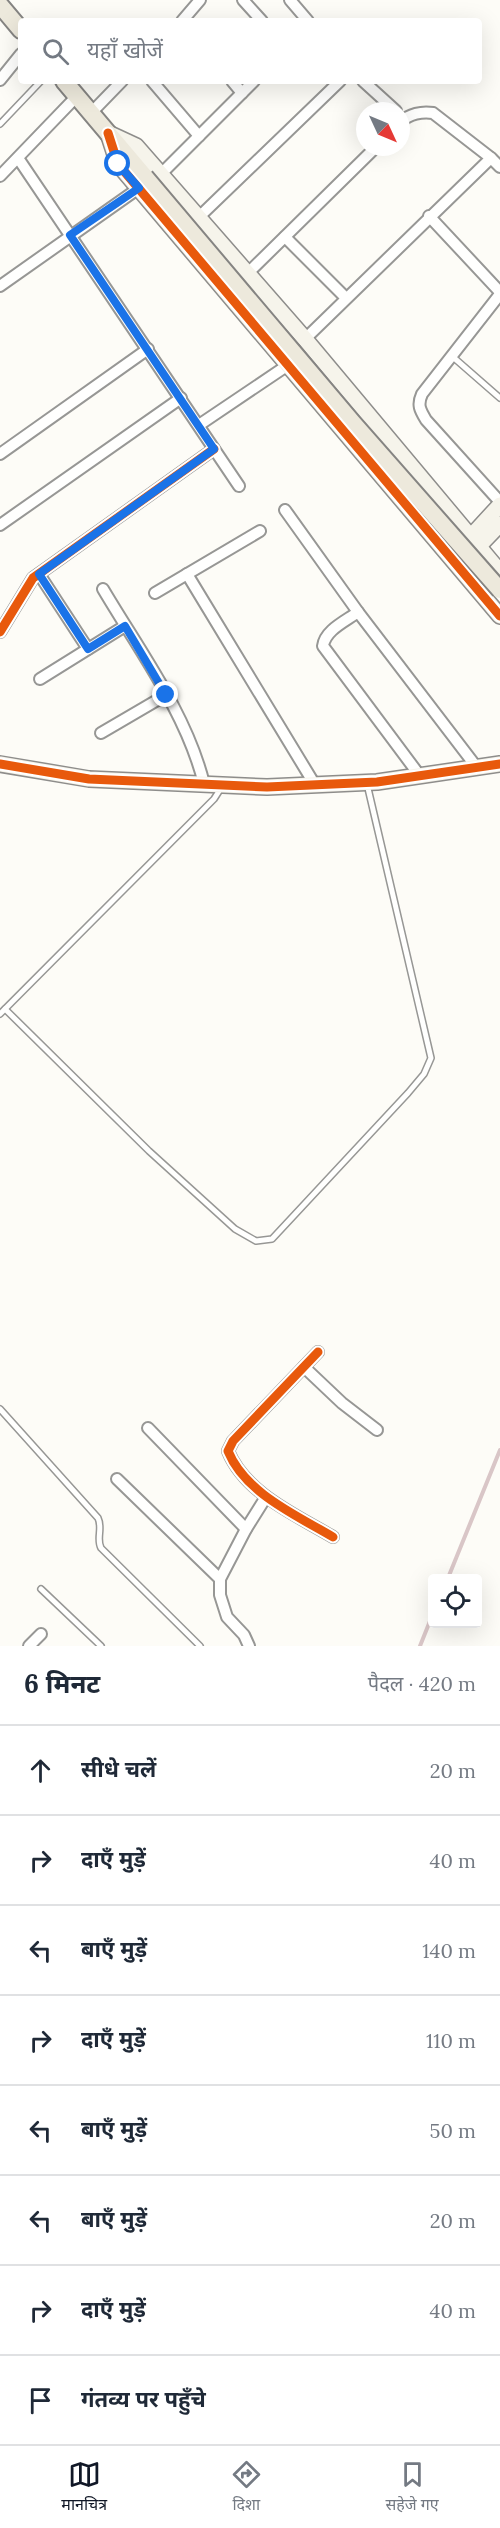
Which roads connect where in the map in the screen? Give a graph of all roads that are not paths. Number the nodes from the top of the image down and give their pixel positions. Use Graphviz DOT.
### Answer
graph roads {
  1 [pos="200,0"];
  2 [pos="243,0"];
  3 [pos="290,0"];
  4 [pos="0,5"];
  5 [pos="185,18"];
  6 [pos="259,18"];
  7 [pos="305,18"];
  8 [pos="18,26"];
  9 [pos="18,58"];
  10 [pos="0,80"];
  11 [pos="38,84"];
  12 [pos="67,84"];
  13 [pos="119,84"];
  14 [pos="155,84"];
  15 [pos="234,84"];
  16 [pos="251,84"];
  17 [pos="337,84"];
  18 [pos="366,84"];
  19 [pos="242,93"];
  20 [pos="77,96"];
  21 [pos="385,102"];
  22 [pos="91,113"];
  23 [pos="410,115"];
  24 [pos="0,124"];
  25 [pos="199,136"];
  26 [pos="367,156"];
  27 [pos="18,158"];
  28 [pos="491,158"];
  29 [pos="500,167"];
  30 [pos="0,176"];
  31 [pos="148,180"];
  32 [pos="429,216"];
  33 [pos="199,217"];
  34 [pos="70,235"];
  35 [pos="285,237"];
  36 [pos="248,273"];
  37 [pos="0,286"];
  38 [pos="500,293"];
  39 [pos="346,298"];
  40 [pos="305,339"];
  41 [pos="148,349"];
  42 [pos="453,357"];
  43 [pos="288,365"];
  44 [pos="181,398"];
  45 [pos="500,398"];
  46 [pos="199,425"];
  47 [pos="214,449"];
  48 [pos="0,454"];
  49 [pos="239,486"];
  50 [pos="500,503"];
  51 [pos="285,510"];
  52 [pos="500,524"];
  53 [pos="0,525"];
  54 [pos="260,531"];
  55 [pos="474,541"];
  56 [pos="455,563"];
  57 [pos="500,572"];
  58 [pos="39,574"];
  59 [pos="187,574"];
  60 [pos="103,589"];
  61 [pos="500,590"];
  62 [pos="154,592"];
  63 [pos="358,612"];
  64 [pos="500,616"];
  65 [pos="125,626"];
  66 [pos="0,632"];
  67 [pos="88,649"];
  68 [pos="40,679"];
  69 [pos="166,695"];
  70 [pos="101,734"];
  71 [pos="0,764"];
  72 [pos="500,764"];
  73 [pos="478,768"];
  74 [pos="420,776"];
  75 [pos="367,783"];
  76 [pos="204,784"];
  77 [pos="222,785"];
  78 [pos="315,785"];
  79 [pos="2,1012"];
  80 [pos="318,1352"];
  81 [pos="304,1367"];
  82 [pos="0,1409"];
  83 [pos="148,1428"];
  84 [pos="377,1430"];
  85 [pos="117,1479"];
  86 [pos="266,1497"];
  87 [pos="246,1529"];
  88 [pos="333,1537"];
  89 [pos="220,1579"];
  90 [pos="41,1588"];
  91 [pos="41,1634"];
  92 [pos="29,1646"];
  93 [pos="101,1646"];
  94 [pos="200,1646"];
  95 [pos="249,1646"];
  1 -- 5 [label="street"];
  2 -- 6 [label="street"];
  3 -- 7 [label="street"];
  4 -- 8 [label="main road"];
  9 -- 10 [label="street"];
  11 -- 24 [label="lane"];
  12 -- 20 [label="main road"];
  13 -- 22 [label="street"];
  14 -- 25 [label="street"];
  15 -- 19 [label="street"];
  16 -- 19 [label="street"];
  17 -- 33 [label="street"];
  18 -- 21 [label="street"];
  19 -- 25 [label="street"];
  20 -- 22 [label="main road"];
  20 -- 27 [label="street"];
  22 -- 31 [label="main road"];
  23 -- 28 [label="street"];
  25 -- 31 [label="street"];
  26 -- 35 [label="street"];
  27 -- 30 [label="street"];
  27 -- 34 [label="street"];
  28 -- 29 [label="street"];
  28 -- 32 [label="street"];
  31 -- 33 [label="street"];
  31 -- 34 [label="street"];
  31 -- 43 [label="street"];
  31 -- 61 [label="main road, bridge"];
  32 -- 38 [label="street"];
  32 -- 39 [label="street"];
  33 -- 36 [label="street"];
  34 -- 37 [label="street"];
  34 -- 41 [label="street"];
  35 -- 36 [label="street"];
  35 -- 39 [label="street"];
  36 -- 40 [label="street"];
  38 -- 42 [label="street"];
  39 -- 40 [label="street"];
  40 -- 55 [label="street"];
  41 -- 44 [label="street"];
  41 -- 48 [label="street"];
  42 -- 45 [label="lane"];
  42 -- 50 [label="street"];
  43 -- 46 [label="street"];
  43 -- 56 [label="street"];
  44 -- 46 [label="street"];
  44 -- 53 [label="street"];
  46 -- 47 [label="street"];
  47 -- 49 [label="street"];
  47 -- 58 [label="street"];
  50 -- 55 [label="street"];
  51 -- 63 [label="street"];
  52 -- 55 [label="street"];
  54 -- 59 [label="street"];
  55 -- 56 [label="street"];
  55 -- 57 [label="street"];
  56 -- 64 [label="street"];
  58 -- 66 [label="street"];
  58 -- 67 [label="street"];
  59 -- 62 [label="street"];
  59 -- 78 [label="street"];
  60 -- 65 [label="street"];
  63 -- 73 [label="street"];
  63 -- 74 [label="street"];
  65 -- 67 [label="street"];
  65 -- 69 [label="street"];
  67 -- 68 [label="street"];
  69 -- 70 [label="street"];
  69 -- 76 [label="street"];
  71 -- 76 [label="street"];
  72 -- 73 [label="street"];
  73 -- 74 [label="street"];
  74 -- 75 [label="street"];
  75 -- 78 [label="street"];
  75 -- 79 [label="lane"];
  76 -- 77 [label="street"];
  77 -- 78 [label="street"];
  77 -- 79 [label="lane"];
  80 -- 81 [label="street"];
  81 -- 84 [label="street"];
  81 -- 86 [label="street"];
  82 -- 94 [label="lane"];
  83 -- 87 [label="street"];
  85 -- 89 [label="street"];
  86 -- 87 [label="street"];
  86 -- 88 [label="street"];
  87 -- 89 [label="street"];
  89 -- 95 [label="street"];
  90 -- 93 [label="lane"];
  91 -- 92 [label="street"];
}
